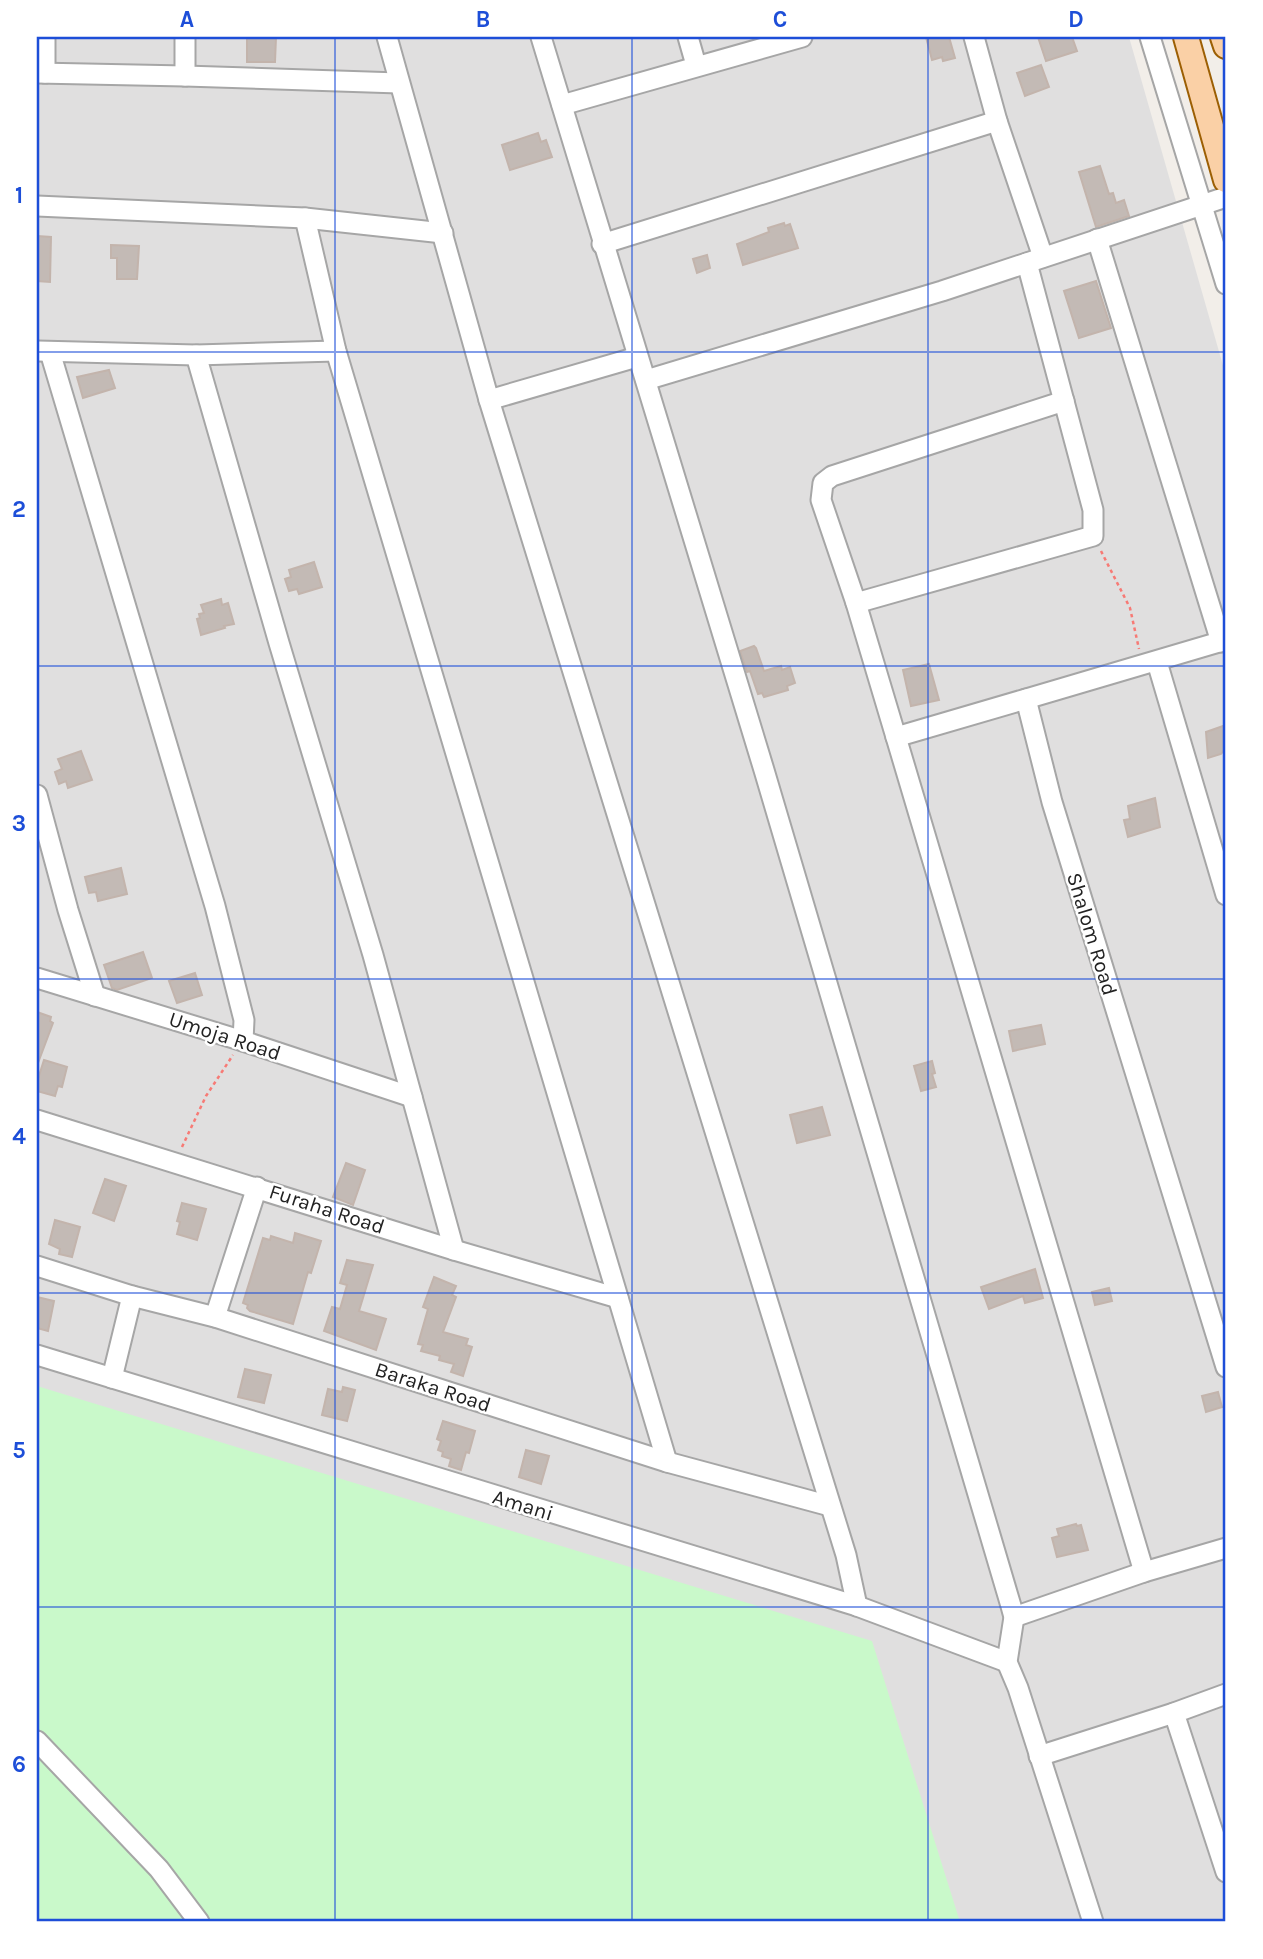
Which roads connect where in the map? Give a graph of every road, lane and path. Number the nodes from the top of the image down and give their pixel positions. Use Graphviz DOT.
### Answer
graph roads {
  1 [pos="45,37"];
  2 [pos="185,37"];
  3 [pos="387,37"];
  4 [pos="541,37"];
  5 [pos="688,37"];
  6 [pos="802,37"];
  7 [pos="974,37"];
  8 [pos="1150,37"];
  9 [pos="1186,37"];
  10 [pos="1223,37"];
  11 [pos="1226,46"];
  12 [pos="696,65"];
  13 [pos="41,73"];
  14 [pos="185,76"];
  15 [pos="399,83"];
  16 [pos="562,105"];
  17 [pos="997,121"];
  18 [pos="1226,180"];
  19 [pos="1226,197"];
  20 [pos="1200,205"];
  21 [pos="37,206"];
  22 [pos="305,218"];
  23 [pos="443,233"];
  24 [pos="1097,239"];
  25 [pos="602,244"];
  26 [pos="1035,260"];
  27 [pos="1226,285"];
  28 [pos="43,351"];
  29 [pos="336,351"];
  30 [pos="196,355"];
  31 [pos="637,357"];
  32 [pos="646,380"];
  33 [pos="489,400"];
  34 [pos="1064,401"];
  35 [pos="1093,536"];
  36 [pos="856,603"];
  37 [pos="1224,641"];
  38 [pos="1150,664"];
  39 [pos="1026,699"];
  40 [pos="896,737"];
  41 [pos="37,795"];
  42 [pos="1226,895"];
  43 [pos="37,978"];
  44 [pos="95,996"];
  45 [pos="243,1041"];
  46 [pos="412,1097"];
  47 [pos="37,1120"];
  48 [pos="175,1161"];
  49 [pos="257,1187"];
  50 [pos="454,1250"];
  51 [pos="37,1266"];
  52 [pos="132,1296"];
  53 [pos="618,1298"];
  54 [pos="215,1317"];
  55 [pos="37,1354"];
  56 [pos="1226,1367"];
  57 [pos="112,1378"];
  58 [pos="667,1462"];
  59 [pos="830,1506"];
  60 [pos="1226,1548"];
  61 [pos="1144,1572"];
  62 [pos="857,1606"];
  63 [pos="1014,1617"];
  64 [pos="1007,1662"];
  65 [pos="1226,1694"];
  66 [pos="1174,1713"];
  67 [pos="37,1741"];
  68 [pos="1039,1756"];
  69 [pos="1226,1872"];
  70 [pos="199,1922"];
  71 [pos="1093,1922"];
  1 -- 13 [label="street"];
  2 -- 14 [label="street"];
  3 -- 15 [label="street"];
  4 -- 16 [label="street"];
  5 -- 12 [label="street"];
  6 -- 12 [label="street"];
  7 -- 17 [label="street"];
  8 -- 20 [label="street"];
  9 -- 18 [label="main road"];
  10 -- 11 [label="main road"];
  12 -- 16 [label="street"];
  13 -- 14 [label="street"];
  14 -- 15 [label="street"];
  15 -- 23 [label="street"];
  16 -- 25 [label="street"];
  17 -- 25 [label="street"];
  17 -- 26 [label="street"];
  19 -- 20 [label="street"];
  20 -- 24 [label="street"];
  20 -- 27 [label="street"];
  21 -- 22 [label="street"];
  22 -- 23 [label="street"];
  22 -- 29 [label="street"];
  23 -- 33 [label="street"];
  24 -- 26 [label="street"];
  24 -- 37 [label="street"];
  25 -- 31 [label="street"];
  26 -- 32 [label="street"];
  26 -- 34 [label="street"];
  28 -- 30 [label="street"];
  28 -- 45 [label="street"];
  29 -- 30 [label="street"];
  29 -- 53 [label="street"];
  30 -- 46 [label="street"];
  31 -- 32 [label="street"];
  31 -- 33 [label="street"];
  32 -- 63 [label="street"];
  33 -- 59 [label="street"];
  34 -- 35 [label="street"];
  34 -- 36 [label="street"];
  35 -- 36 [label="street"];
  35 -- 38 [label="path"];
  36 -- 40 [label="street"];
  37 -- 38 [label="street"];
  38 -- 39 [label="street"];
  38 -- 42 [label="street"];
  39 -- 40 [label="street"];
  39 -- 56 [label="street, Shalom Road"];
  40 -- 61 [label="street"];
  41 -- 44 [label="street"];
  43 -- 44 [label="street, Umoja Road"];
  44 -- 45 [label="street, Umoja Road"];
  45 -- 46 [label="street, Umoja Road"];
  45 -- 48 [label="path"];
  46 -- 50 [label="street"];
  47 -- 48 [label="street, Furaha Road"];
  48 -- 49 [label="street, Furaha Road"];
  49 -- 50 [label="street, Furaha Road"];
  49 -- 54 [label="street"];
  50 -- 53 [label="street, Furaha Road"];
  51 -- 52 [label="street, Baraka Road"];
  52 -- 54 [label="street, Baraka Road"];
  52 -- 57 [label="street"];
  53 -- 58 [label="street"];
  54 -- 58 [label="street, Baraka Road"];
  55 -- 57 [label="street, Amani"];
  57 -- 62 [label="street, Amani"];
  58 -- 59 [label="street, Baraka Road"];
  59 -- 62 [label="street"];
  60 -- 61 [label="street"];
  61 -- 63 [label="street"];
  62 -- 64 [label="street, Amani"];
  63 -- 64 [label="street"];
  64 -- 68 [label="street"];
  65 -- 66 [label="street"];
  66 -- 68 [label="street"];
  66 -- 69 [label="street"];
  67 -- 70 [label="street"];
  68 -- 71 [label="street"];
}
